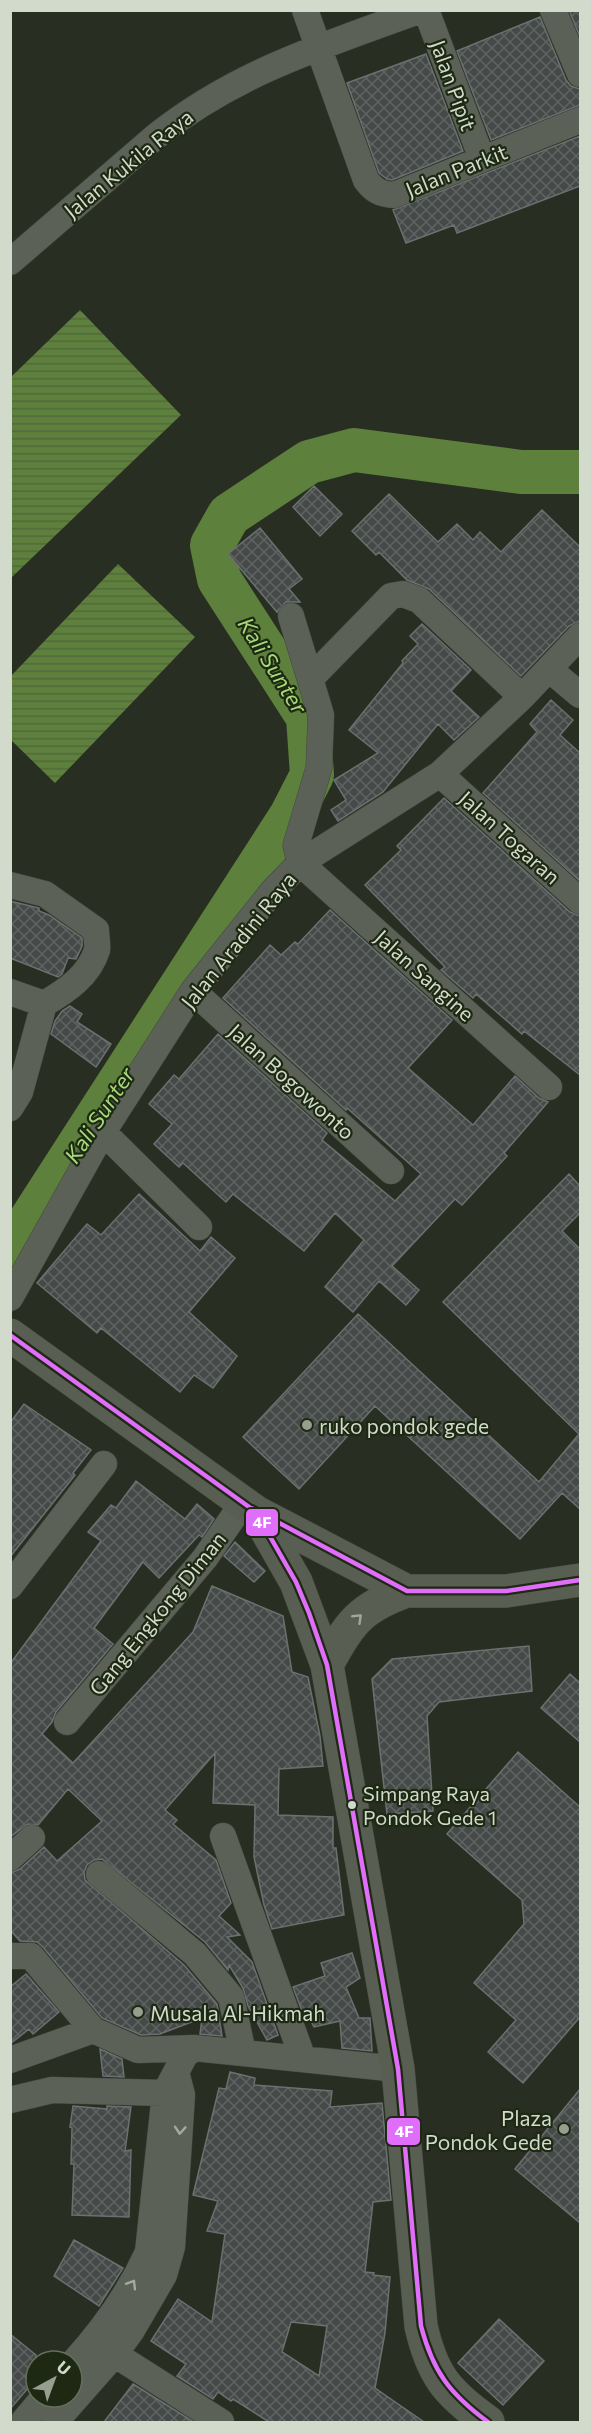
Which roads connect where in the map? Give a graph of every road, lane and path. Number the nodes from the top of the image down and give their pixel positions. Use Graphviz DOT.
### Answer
graph roads {
  1 [pos="305,10"];
  2 [pos="421,10"];
  3 [pos="426,10"];
  4 [pos="553,10"];
  5 [pos="318,47"];
  6 [pos="580,74"];
  7 [pos="580,120"];
  8 [pos="482,159"];
  9 [pos="10,262"];
  10 [pos="291,616"];
  11 [pos="580,636"];
  12 [pos="549,669"];
  13 [pos="310,678"];
  14 [pos="580,695"];
  15 [pos="522,697"];
  16 [pos="440,774"];
  17 [pos="300,863"];
  18 [pos="10,885"];
  19 [pos="580,901"];
  20 [pos="193,991"];
  21 [pos="10,992"];
  22 [pos="44,1004"];
  23 [pos="549,1087"];
  24 [pos="10,1108"];
  25 [pos="103,1132"];
  26 [pos="391,1171"];
  27 [pos="199,1227"];
  28 [pos="10,1298"];
  29 [pos="12,1339"];
  30 [pos="104,1464"];
  31 [pos="250,1507"];
  32 [pos="580,1580"];
  33 [pos="10,1586"];
  34 [pos="407,1591"];
  35 [pos="327,1665"];
  36 [pos="68,1722"];
  37 [pos="223,1836"];
  38 [pos="32,1838"];
  39 [pos="10,1858"];
  40 [pos="99,1874"];
  41 [pos="10,1956"];
  42 [pos="93,2030"];
  43 [pos="243,2053"];
  44 [pos="303,2059"];
  45 [pos="10,2060"];
  46 [pos="398,2069"];
  47 [pos="180,2073"];
  48 [pos="10,2100"];
  49 [pos="104,2347"];
  50 [pos="84,2358"];
  51 [pos="84,2376"];
  52 [pos="34,2409"];
  53 [pos="469,2417"];
  54 [pos="23,2422"];
  55 [pos="221,2422"];
  1 -- 5 [label="street"];
  2 -- 5 [label="street, Jalan Kukila Raya"];
  3 -- 8 [label="street, Jalan Pipit"];
  4 -- 6 [label="street"];
  5 -- 8 [label="street, Jalan Parkit"];
  5 -- 9 [label="street, Jalan Kukila Raya"];
  7 -- 8 [label="street, Jalan Parkit"];
  10 -- 13 [label="street"];
  11 -- 12 [label="street, Jalan Aradini Raya"];
  12 -- 14 [label="street"];
  12 -- 15 [label="street, Jalan Aradini Raya"];
  13 -- 15 [label="street"];
  13 -- 17 [label="street"];
  15 -- 16 [label="street, Jalan Aradini Raya"];
  16 -- 17 [label="street, Jalan Aradini Raya"];
  16 -- 19 [label="street, Jalan Togaran"];
  17 -- 20 [label="street, Jalan Aradini Raya"];
  17 -- 23 [label="street, Jalan Sangine"];
  18 -- 22 [label="street"];
  20 -- 25 [label="street, Jalan Aradini Raya"];
  20 -- 26 [label="street, Jalan Bogowonto"];
  21 -- 22 [label="street"];
  22 -- 24 [label="street"];
  25 -- 27 [label="street"];
  25 -- 28 [label="street, Jalan Aradini Raya"];
  29 -- 31 [label="main road"];
  30 -- 33 [label="street"];
  31 -- 34 [label="main road"];
  31 -- 35 [label="main road"];
  31 -- 36 [label="street, Gang Engkong Diman"];
  32 -- 34 [label="main road"];
  35 -- 34 [label="main road, one-way"];
  35 -- 46 [label="main road"];
  37 -- 44 [label="street"];
  38 -- 39 [label="street"];
  40 -- 43 [label="street"];
  41 -- 42 [label="street"];
  42 -- 45 [label="street"];
  42 -- 47 [label="street"];
  43 -- 44 [label="street"];
  43 -- 47 [label="street"];
  44 -- 46 [label="street"];
  46 -- 53 [label="main road"];
  47 -- 48 [label="street"];
  47 -- 49 [label="street"];
  49 -- 50 [label="street"];
  49 -- 51 [label="street"];
  49 -- 55 [label="street"];
  52 -- 54 [label="street"];
}
